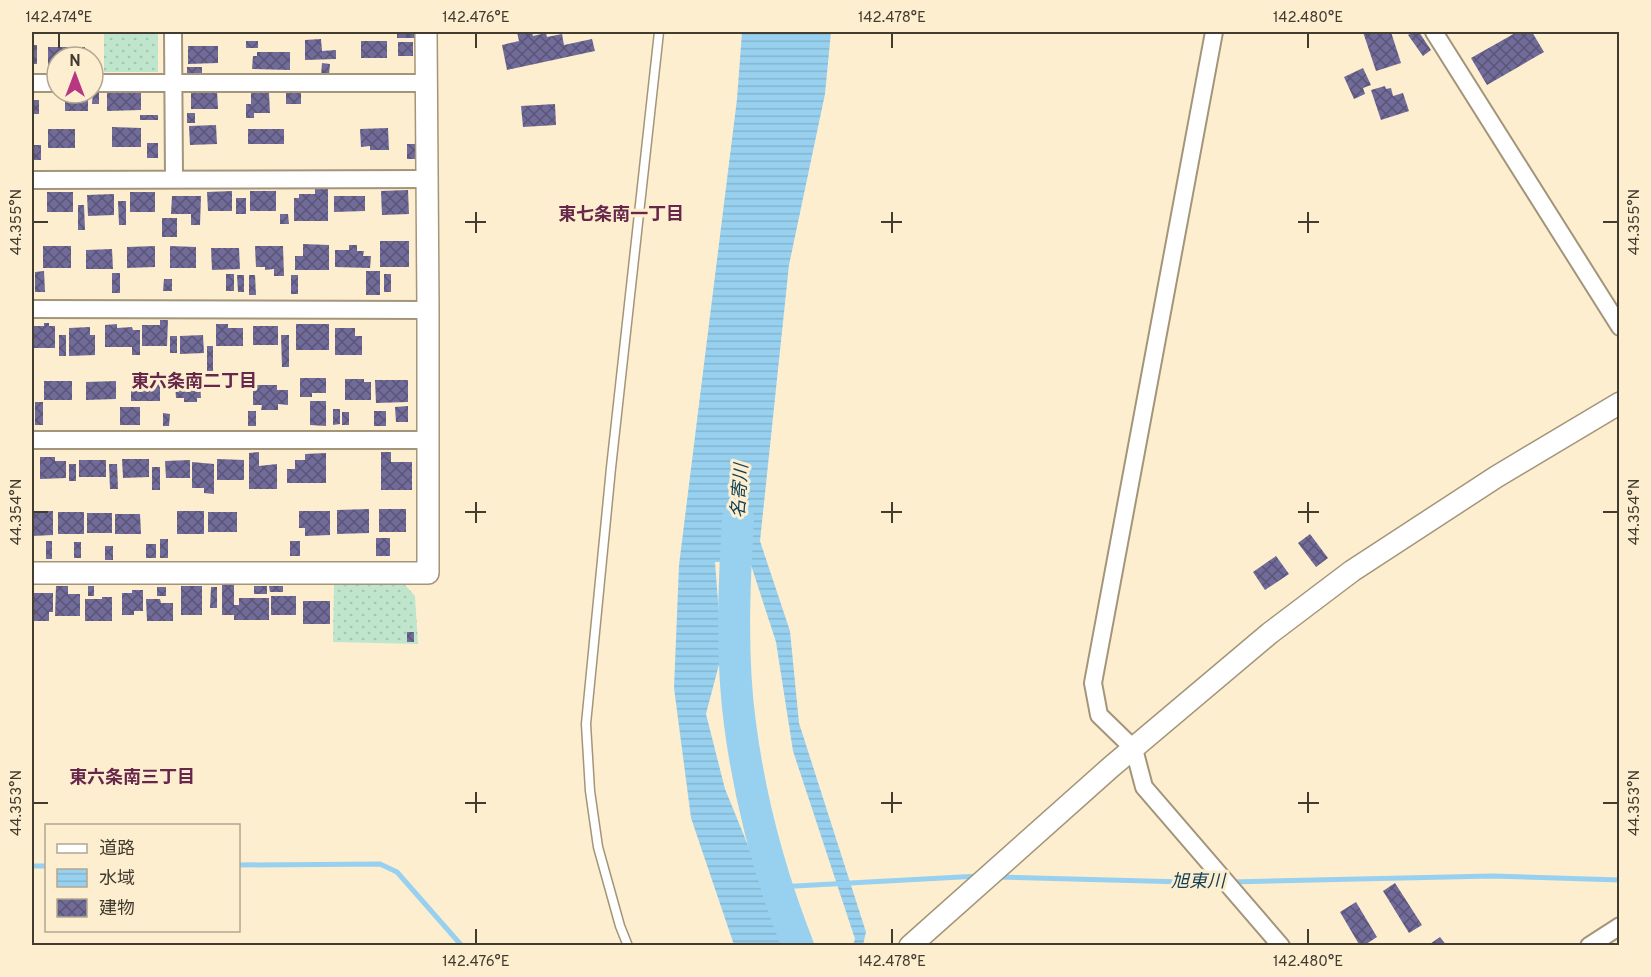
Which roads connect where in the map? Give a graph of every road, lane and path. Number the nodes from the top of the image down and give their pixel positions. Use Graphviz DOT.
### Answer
graph roads {
  1 [pos="173,32"];
  2 [pos="426,32"];
  3 [pos="659,32"];
  4 [pos="1214,32"];
  5 [pos="1434,32"];
  6 [pos="105,83"];
  7 [pos="173,83"];
  8 [pos="426,83"];
  9 [pos="174,178"];
  10 [pos="427,179"];
  11 [pos="32,180"];
  12 [pos="32,309"];
  13 [pos="428,310"];
  14 [pos="1620,327"];
  15 [pos="1620,403"];
  16 [pos="32,440"];
  17 [pos="428,440"];
  18 [pos="32,573"];
  19 [pos="1134,749"];
  20 [pos="1620,926"];
  21 [pos="628,945"];
  22 [pos="910,945"];
  23 [pos="1281,945"];
  24 [pos="1590,945"];
  1 -- 7 [label="street"];
  2 -- 8 [label="street"];
  3 -- 21 [label="lane"];
  4 -- 19 [label="street"];
  5 -- 14 [label="street"];
  6 -- 7 [label="street"];
  7 -- 8 [label="street"];
  7 -- 9 [label="street"];
  8 -- 10 [label="street"];
  9 -- 10 [label="street"];
  9 -- 11 [label="street"];
  10 -- 13 [label="street"];
  12 -- 13 [label="street"];
  13 -- 17 [label="street"];
  15 -- 19 [label="street"];
  16 -- 17 [label="street"];
  17 -- 18 [label="street"];
  19 -- 22 [label="street"];
  19 -- 23 [label="street"];
  20 -- 24 [label="street"];
}
